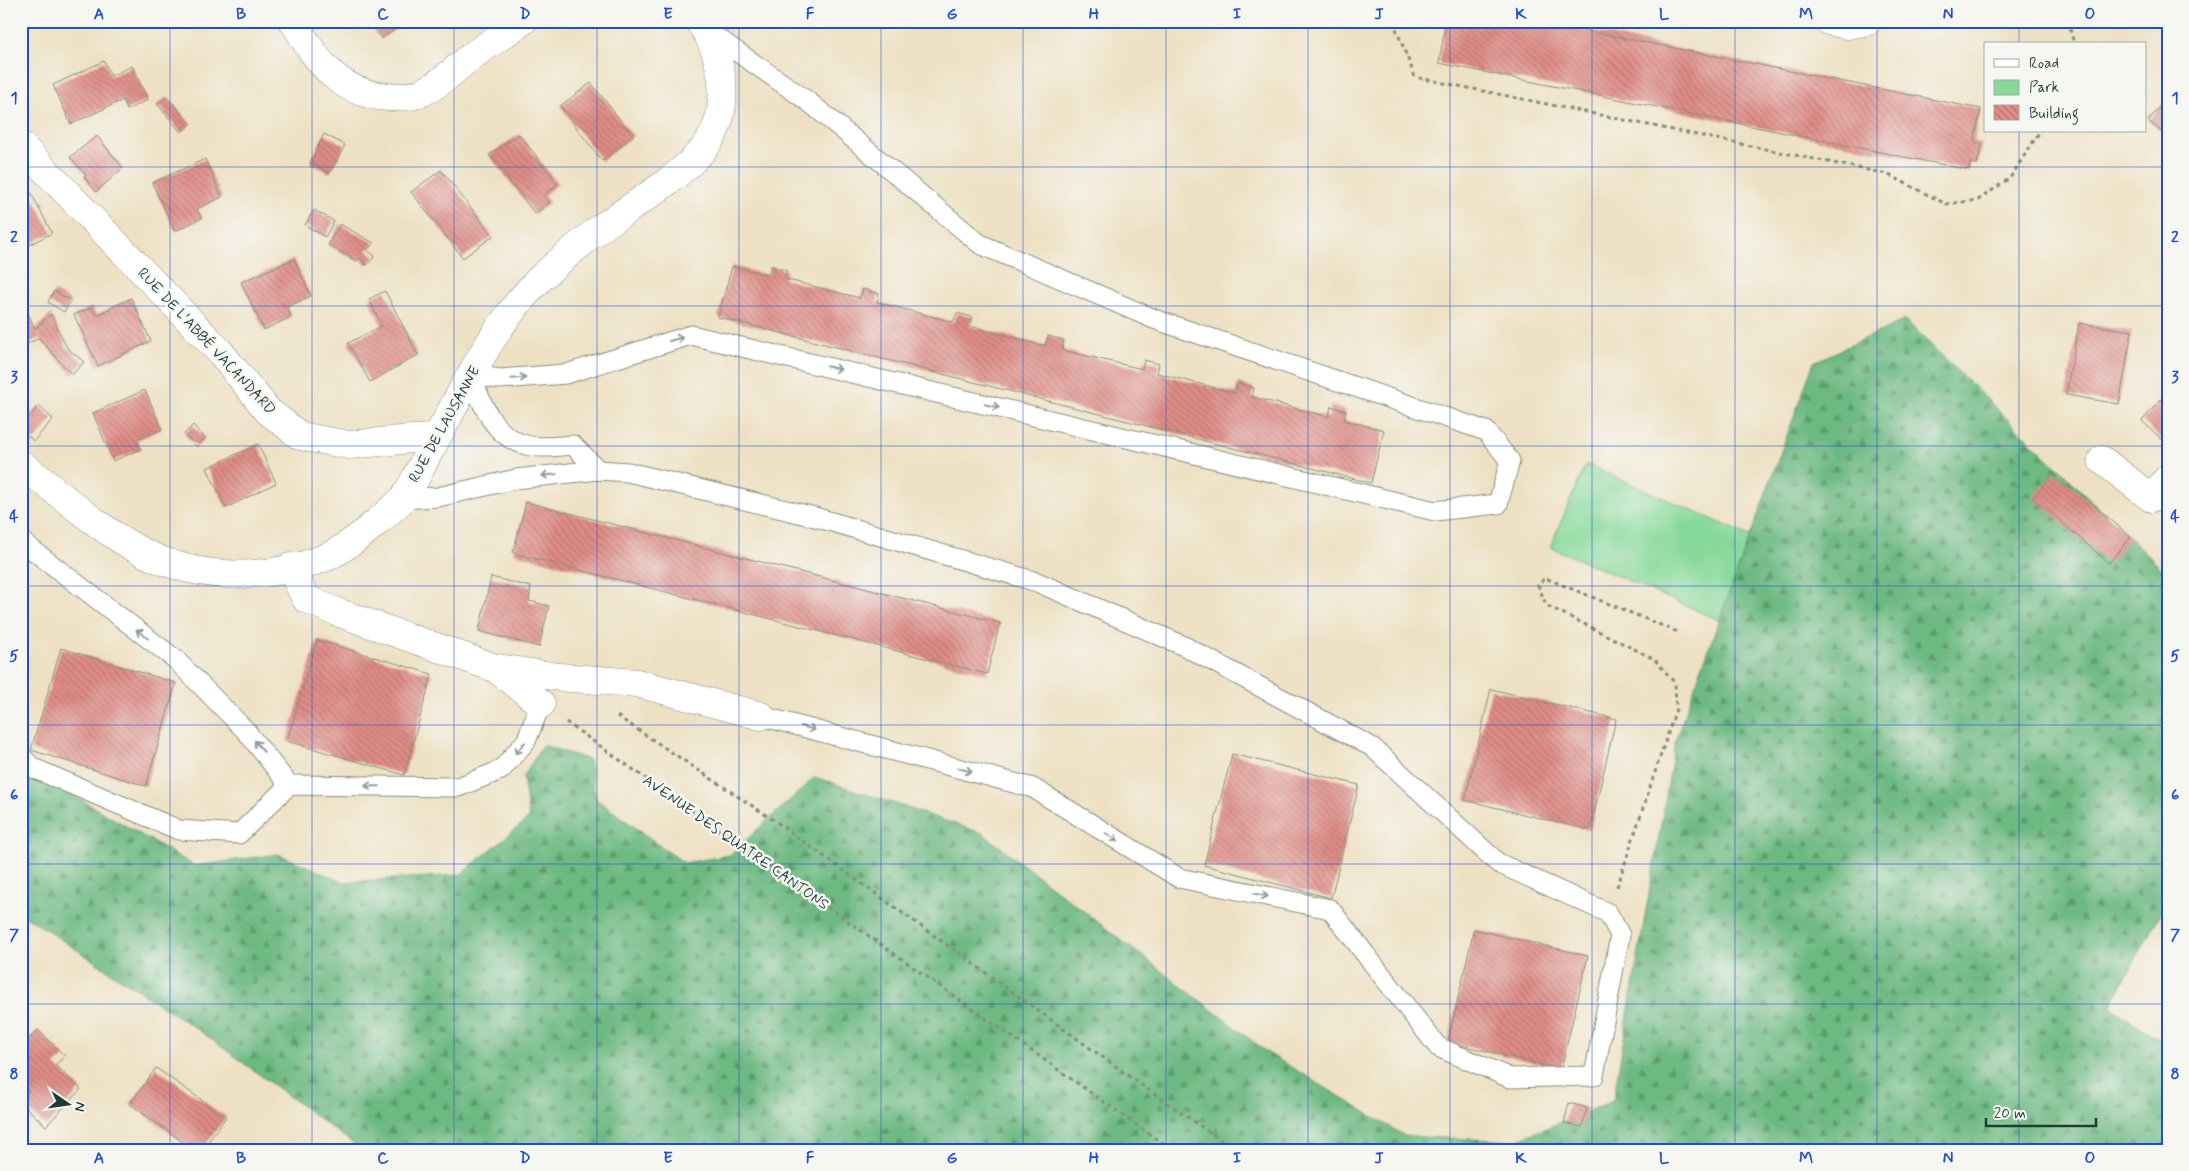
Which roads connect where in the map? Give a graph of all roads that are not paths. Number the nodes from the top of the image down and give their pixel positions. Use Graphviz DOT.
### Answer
graph roads {
  1 [pos="293,21"];
  2 [pos="523,21"];
  3 [pos="1829,21"];
  4 [pos="1868,21"];
  5 [pos="702,26"];
  6 [pos="21,145"];
  7 [pos="470,375"];
  8 [pos="436,439"];
  9 [pos="2102,460"];
  10 [pos="21,464"];
  11 [pos="598,470"];
  12 [pos="2168,478"];
  13 [pos="402,499"];
  14 [pos="21,541"];
  15 [pos="290,567"];
  16 [pos="496,668"];
  17 [pos="541,704"];
  18 [pos="761,716"];
  19 [pos="21,756"];
  20 [pos="289,785"];
  1 -- 2 [label="street"];
  3 -- 4 [label="street"];
  5 -- 7 [label="street, RUE DE LAUSANNE"];
  7 -- 5 [label="lane, one-way"];
  6 -- 8 [label="street, RUE DE L'ABBÉ VACANDARD"];
  7 -- 8 [label="street, RUE DE LAUSANNE"];
  7 -- 11 [label="lane"];
  8 -- 13 [label="street, RUE DE LAUSANNE"];
  9 -- 12 [label="street"];
  10 -- 15 [label="street, RUE DE LAUSANNE"];
  11 -- 13 [label="lane, one-way"];
  18 -- 11 [label="lane, one-way"];
  13 -- 15 [label="street, RUE DE LAUSANNE"];
  20 -- 14 [label="lane, one-way"];
  15 -- 16 [label="street"];
  16 -- 17 [label="street"];
  16 -- 18 [label="street"];
  17 -- 20 [label="lane, one-way"];
  19 -- 20 [label="lane"];
}
